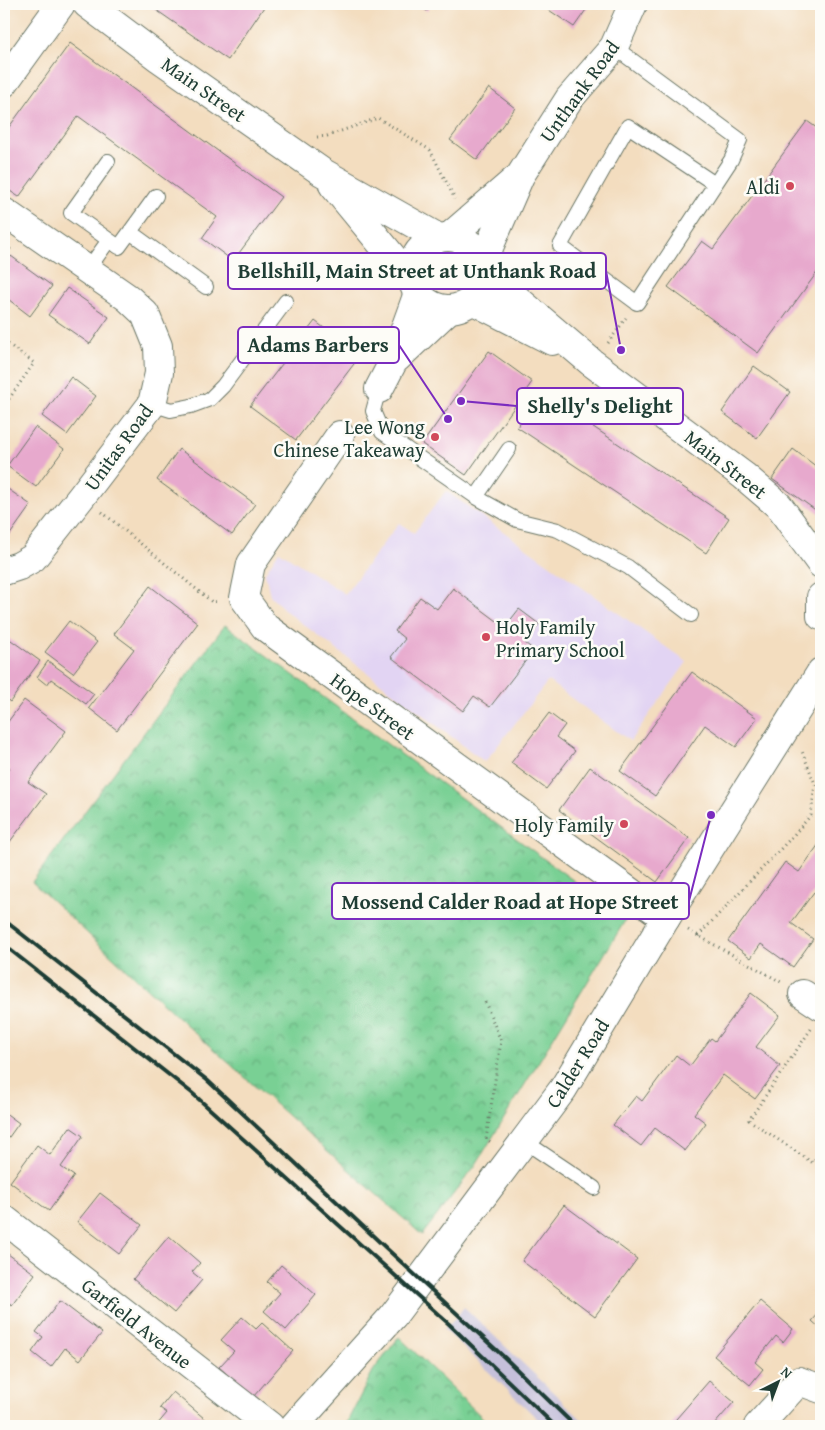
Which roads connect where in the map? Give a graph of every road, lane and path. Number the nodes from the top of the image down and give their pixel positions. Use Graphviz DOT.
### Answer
graph roads {
  1 [pos="61,4"];
  2 [pos="87,4"];
  3 [pos="633,4"];
  4 [pos="614,47"];
  5 [pos="4,83"];
  6 [pos="279,142"];
  7 [pos="108,161"];
  8 [pos="322,172"];
  9 [pos="520,176"];
  10 [pos="715,184"];
  11 [pos="462,195"];
  12 [pos="156,196"];
  13 [pos="4,212"];
  14 [pos="130,232"];
  15 [pos="444,238"];
  16 [pos="108,240"];
  17 [pos="484,266"];
  18 [pos="88,269"];
  19 [pos="206,287"];
  20 [pos="416,287"];
  21 [pos="286,301"];
  22 [pos="637,303"];
  23 [pos="460,305"];
  24 [pos="4,341"];
  25 [pos="393,362"];
  26 [pos="591,362"];
  27 [pos="379,389"];
  28 [pos="152,404"];
  29 [pos="4,406"];
  30 [pos="340,435"];
  31 [pos="509,449"];
  32 [pos="82,496"];
  33 [pos="476,497"];
  34 [pos="821,564"];
  35 [pos="4,571"];
  36 [pos="821,597"];
  37 [pos="244,598"];
  38 [pos="690,615"];
  39 [pos="821,616"];
  40 [pos="821,672"];
  41 [pos="802,750"];
  42 [pos="666,918"];
  43 [pos="698,936"];
  44 [pos="485,1002"];
  45 [pos="813,1007"];
  46 [pos="518,1149"];
  47 [pos="821,1151"];
  48 [pos="594,1188"];
  49 [pos="4,1219"];
  50 [pos="821,1389"];
  51 [pos="270,1426"];
  52 [pos="294,1426"];
  53 [pos="758,1426"];
  1 -- 5 [label="street"];
  2 -- 6 [label="street, Main Street"];
  3 -- 4 [label="street, Unthank Road"];
  4 -- 9 [label="street, Unthank Road"];
  4 -- 10 [label="lane"];
  6 -- 8 [label="street, Main Street"];
  6 -- 11 [label="path"];
  7 -- 16 [label="lane"];
  8 -- 15 [label="street, Main Street"];
  8 -- 20 [label="street, Main Street"];
  9 -- 15 [label="street, Unthank Road"];
  9 -- 17 [label="street, Unthank Road"];
  10 -- 22 [label="lane"];
  10 -- 22 [label="lane"];
  12 -- 14 [label="lane"];
  13 -- 18 [label="street, Unitas Road"];
  14 -- 16 [label="lane"];
  14 -- 19 [label="lane"];
  15 -- 17 [label="street"];
  15 -- 20 [label="street"];
  16 -- 18 [label="lane"];
  17 -- 23 [label="street"];
  17 -- 26 [label="street, Main Street"];
  18 -- 28 [label="street, Unitas Road"];
  20 -- 23 [label="street"];
  20 -- 25 [label="street"];
  21 -- 28 [label="lane"];
  22 -- 26 [label="path"];
  23 -- 25 [label="street"];
  23 -- 26 [label="street, Main Street"];
  24 -- 29 [label="path"];
  25 -- 27 [label="street"];
  26 -- 34 [label="street, Main Street"];
  27 -- 33 [label="lane"];
  28 -- 32 [label="street, Unitas Road"];
  30 -- 37 [label="street"];
  31 -- 33 [label="lane"];
  32 -- 35 [label="street, Unitas Road"];
  32 -- 37 [label="path"];
  33 -- 38 [label="lane"];
  36 -- 39 [label="street"];
  37 -- 42 [label="street, Hope Street"];
  40 -- 42 [label="street, Calder Road"];
  41 -- 43 [label="path"];
  42 -- 43 [label="path"];
  42 -- 46 [label="street, Calder Road"];
  43 -- 45 [label="path"];
  44 -- 46 [label="path"];
  45 -- 47 [label="path"];
  46 -- 48 [label="lane"];
  46 -- 52 [label="street, Calder Road"];
  49 -- 51 [label="street, Garfield Avenue"];
  50 -- 53 [label="street"];
}
